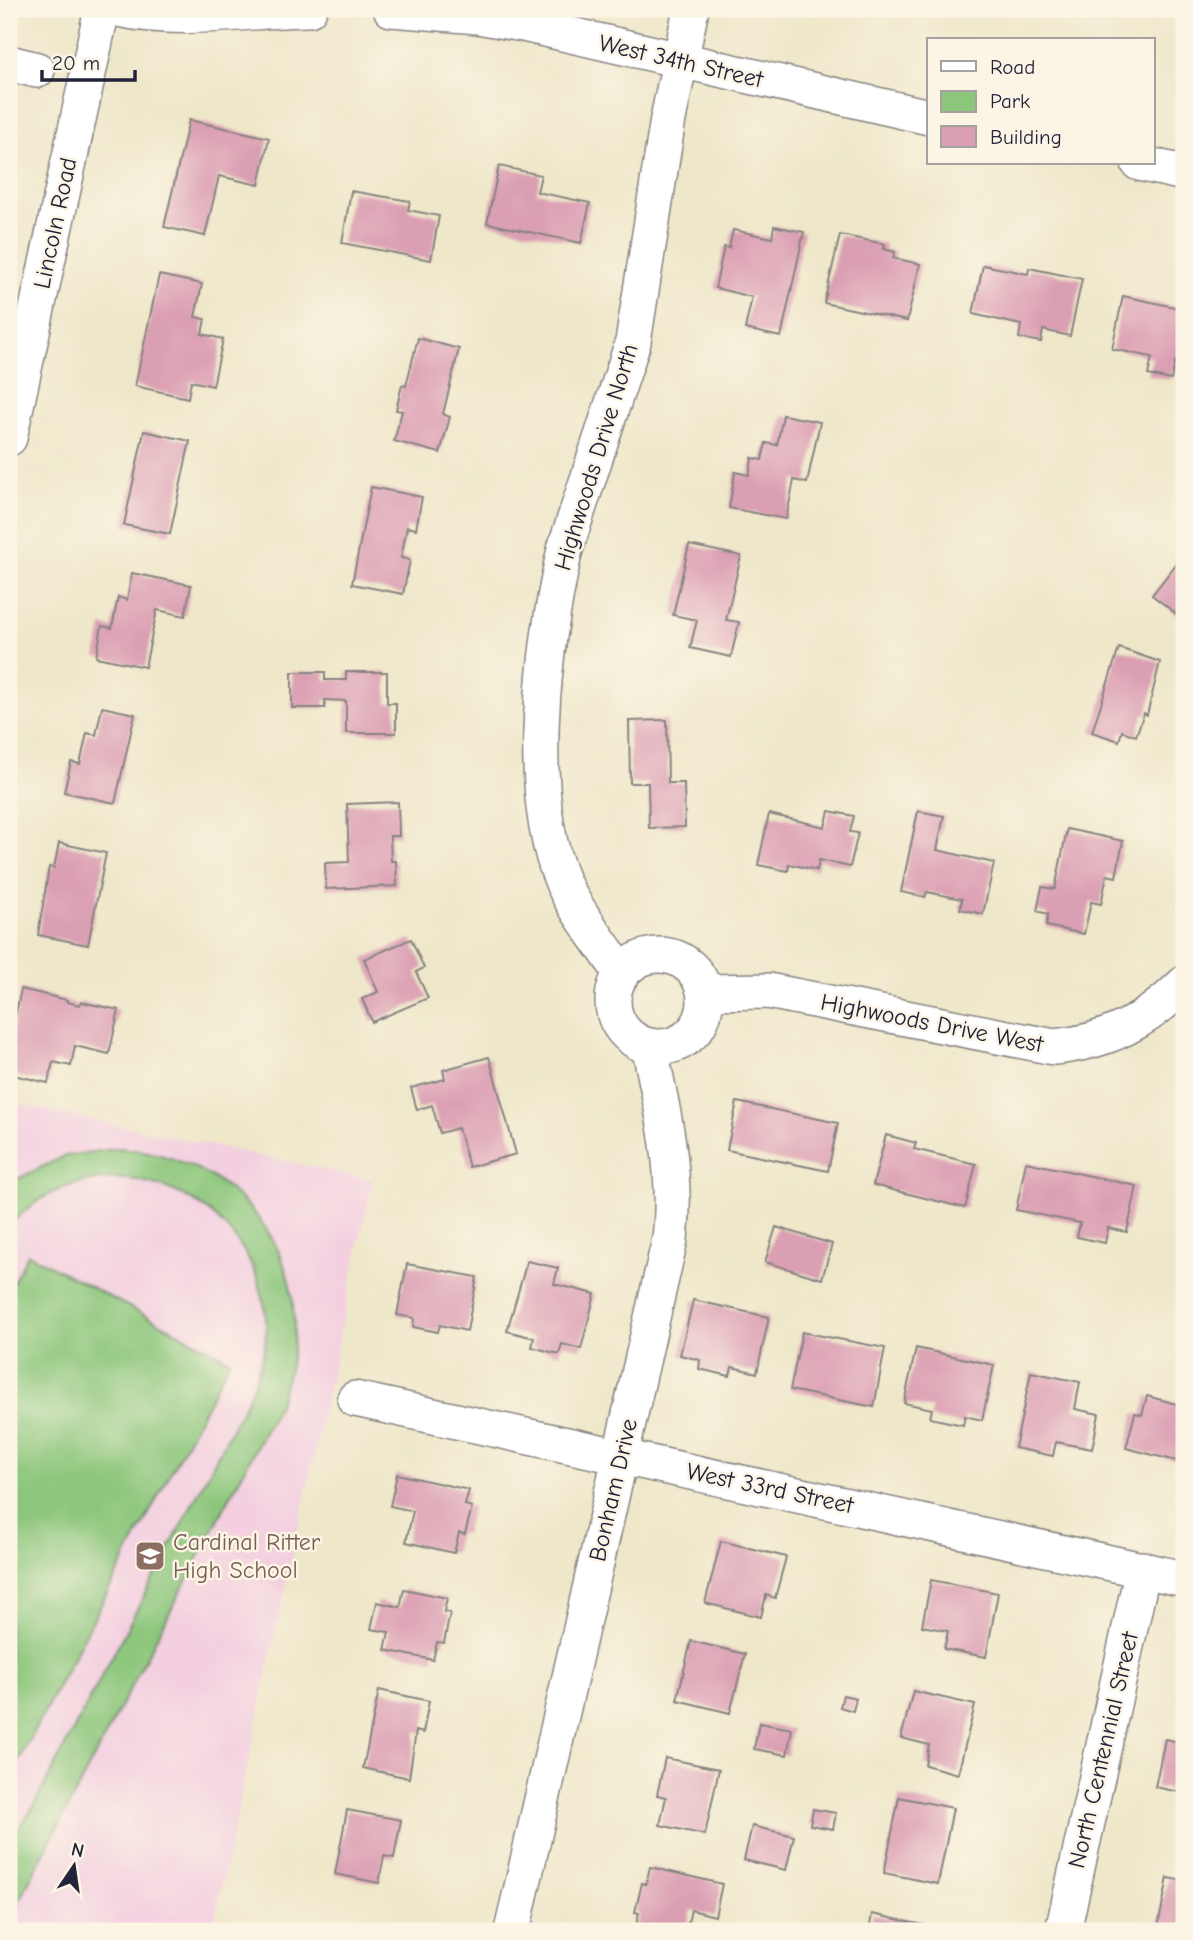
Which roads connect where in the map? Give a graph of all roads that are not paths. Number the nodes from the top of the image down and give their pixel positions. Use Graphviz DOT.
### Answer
graph roads {
  1 [pos="102,9"];
  2 [pos="118,9"];
  3 [pos="309,9"];
  4 [pos="391,9"];
  5 [pos="691,9"];
  6 [pos="679,62"];
  7 [pos="927,117"];
  8 [pos="1144,164"];
  9 [pos="1184,173"];
  10 [pos="9,438"];
  11 [pos="621,973"];
  12 [pos="1184,984"];
  13 [pos="705,992"];
  14 [pos="649,1046"];
  15 [pos="355,1399"];
  16 [pos="621,1456"];
  17 [pos="1143,1569"];
  18 [pos="1184,1579"];
  19 [pos="512,1931"];
  20 [pos="1063,1931"];
  1 -- 10 [label="street, Lincoln Road"];
  2 -- 3 [label="street"];
  4 -- 6 [label="street, West 34th Street"];
  5 -- 6 [label="street, Highwoods Drive North"];
  6 -- 7 [label="street, West 34th Street"];
  6 -- 11 [label="street, Highwoods Drive North"];
  8 -- 9 [label="street"];
  11 -- 13 [label="street"];
  11 -- 14 [label="street"];
  12 -- 13 [label="street, Highwoods Drive West"];
  13 -- 14 [label="street"];
  14 -- 16 [label="street, Bonham Drive"];
  15 -- 16 [label="street, West 33rd Street"];
  16 -- 17 [label="street, West 33rd Street"];
  16 -- 19 [label="street, Bonham Drive"];
  17 -- 18 [label="street, West 33rd Street"];
  17 -- 20 [label="street, North Centennial Street"];
}
